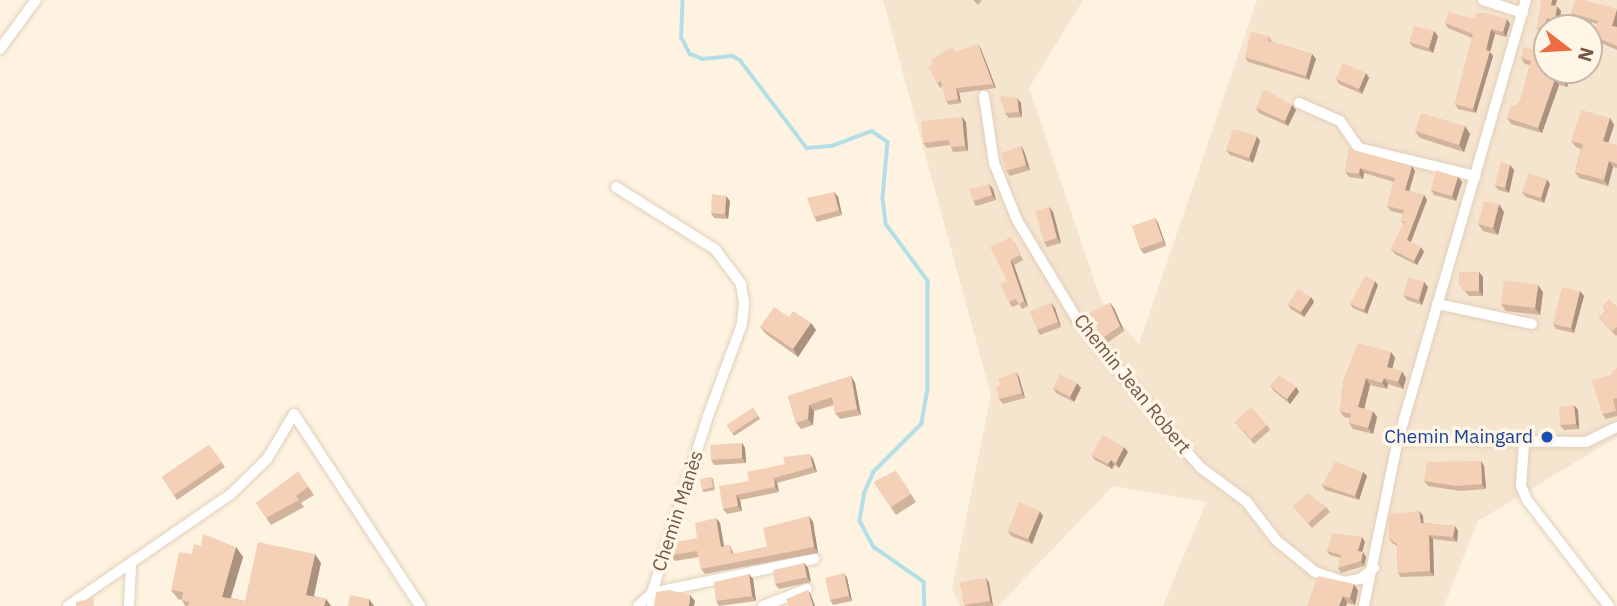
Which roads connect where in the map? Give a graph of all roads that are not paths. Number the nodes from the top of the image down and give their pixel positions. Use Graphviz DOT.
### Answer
graph roads {
  1 [pos="36,0"];
  2 [pos="1483,0"];
  3 [pos="1526,0"];
  4 [pos="1523,12"];
  5 [pos="0,49"];
  6 [pos="984,96"];
  7 [pos="1298,103"];
  8 [pos="1476,176"];
  9 [pos="616,187"];
  10 [pos="1437,304"];
  11 [pos="1532,324"];
  12 [pos="1617,427"];
  13 [pos="1398,440"];
  14 [pos="1524,443"];
  15 [pos="814,559"];
  16 [pos="131,565"];
  17 [pos="1374,568"];
  18 [pos="807,589"];
  19 [pos="652,593"];
  20 [pos="1364,605"];
  21 [pos="68,606"];
  22 [pos="129,606"];
  23 [pos="420,606"];
  24 [pos="638,606"];
  25 [pos="652,606"];
  26 [pos="763,606"];
  27 [pos="1609,606"];
  1 -- 5 [label="street"];
  2 -- 4 [label="street"];
  3 -- 4 [label="street"];
  4 -- 8 [label="street"];
  6 -- 17 [label="street, Chemin Jean Robert"];
  7 -- 8 [label="street"];
  8 -- 10 [label="street"];
  9 -- 19 [label="street, Chemin Manès"];
  10 -- 11 [label="street"];
  10 -- 13 [label="street"];
  12 -- 14 [label="street"];
  13 -- 14 [label="street"];
  13 -- 17 [label="street"];
  14 -- 27 [label="street"];
  15 -- 19 [label="street"];
  16 -- 21 [label="street"];
  16 -- 22 [label="street"];
  16 -- 23 [label="street"];
  17 -- 20 [label="street"];
  18 -- 26 [label="street"];
  19 -- 24 [label="street"];
  19 -- 25 [label="street, Chemin Manès"];
}
